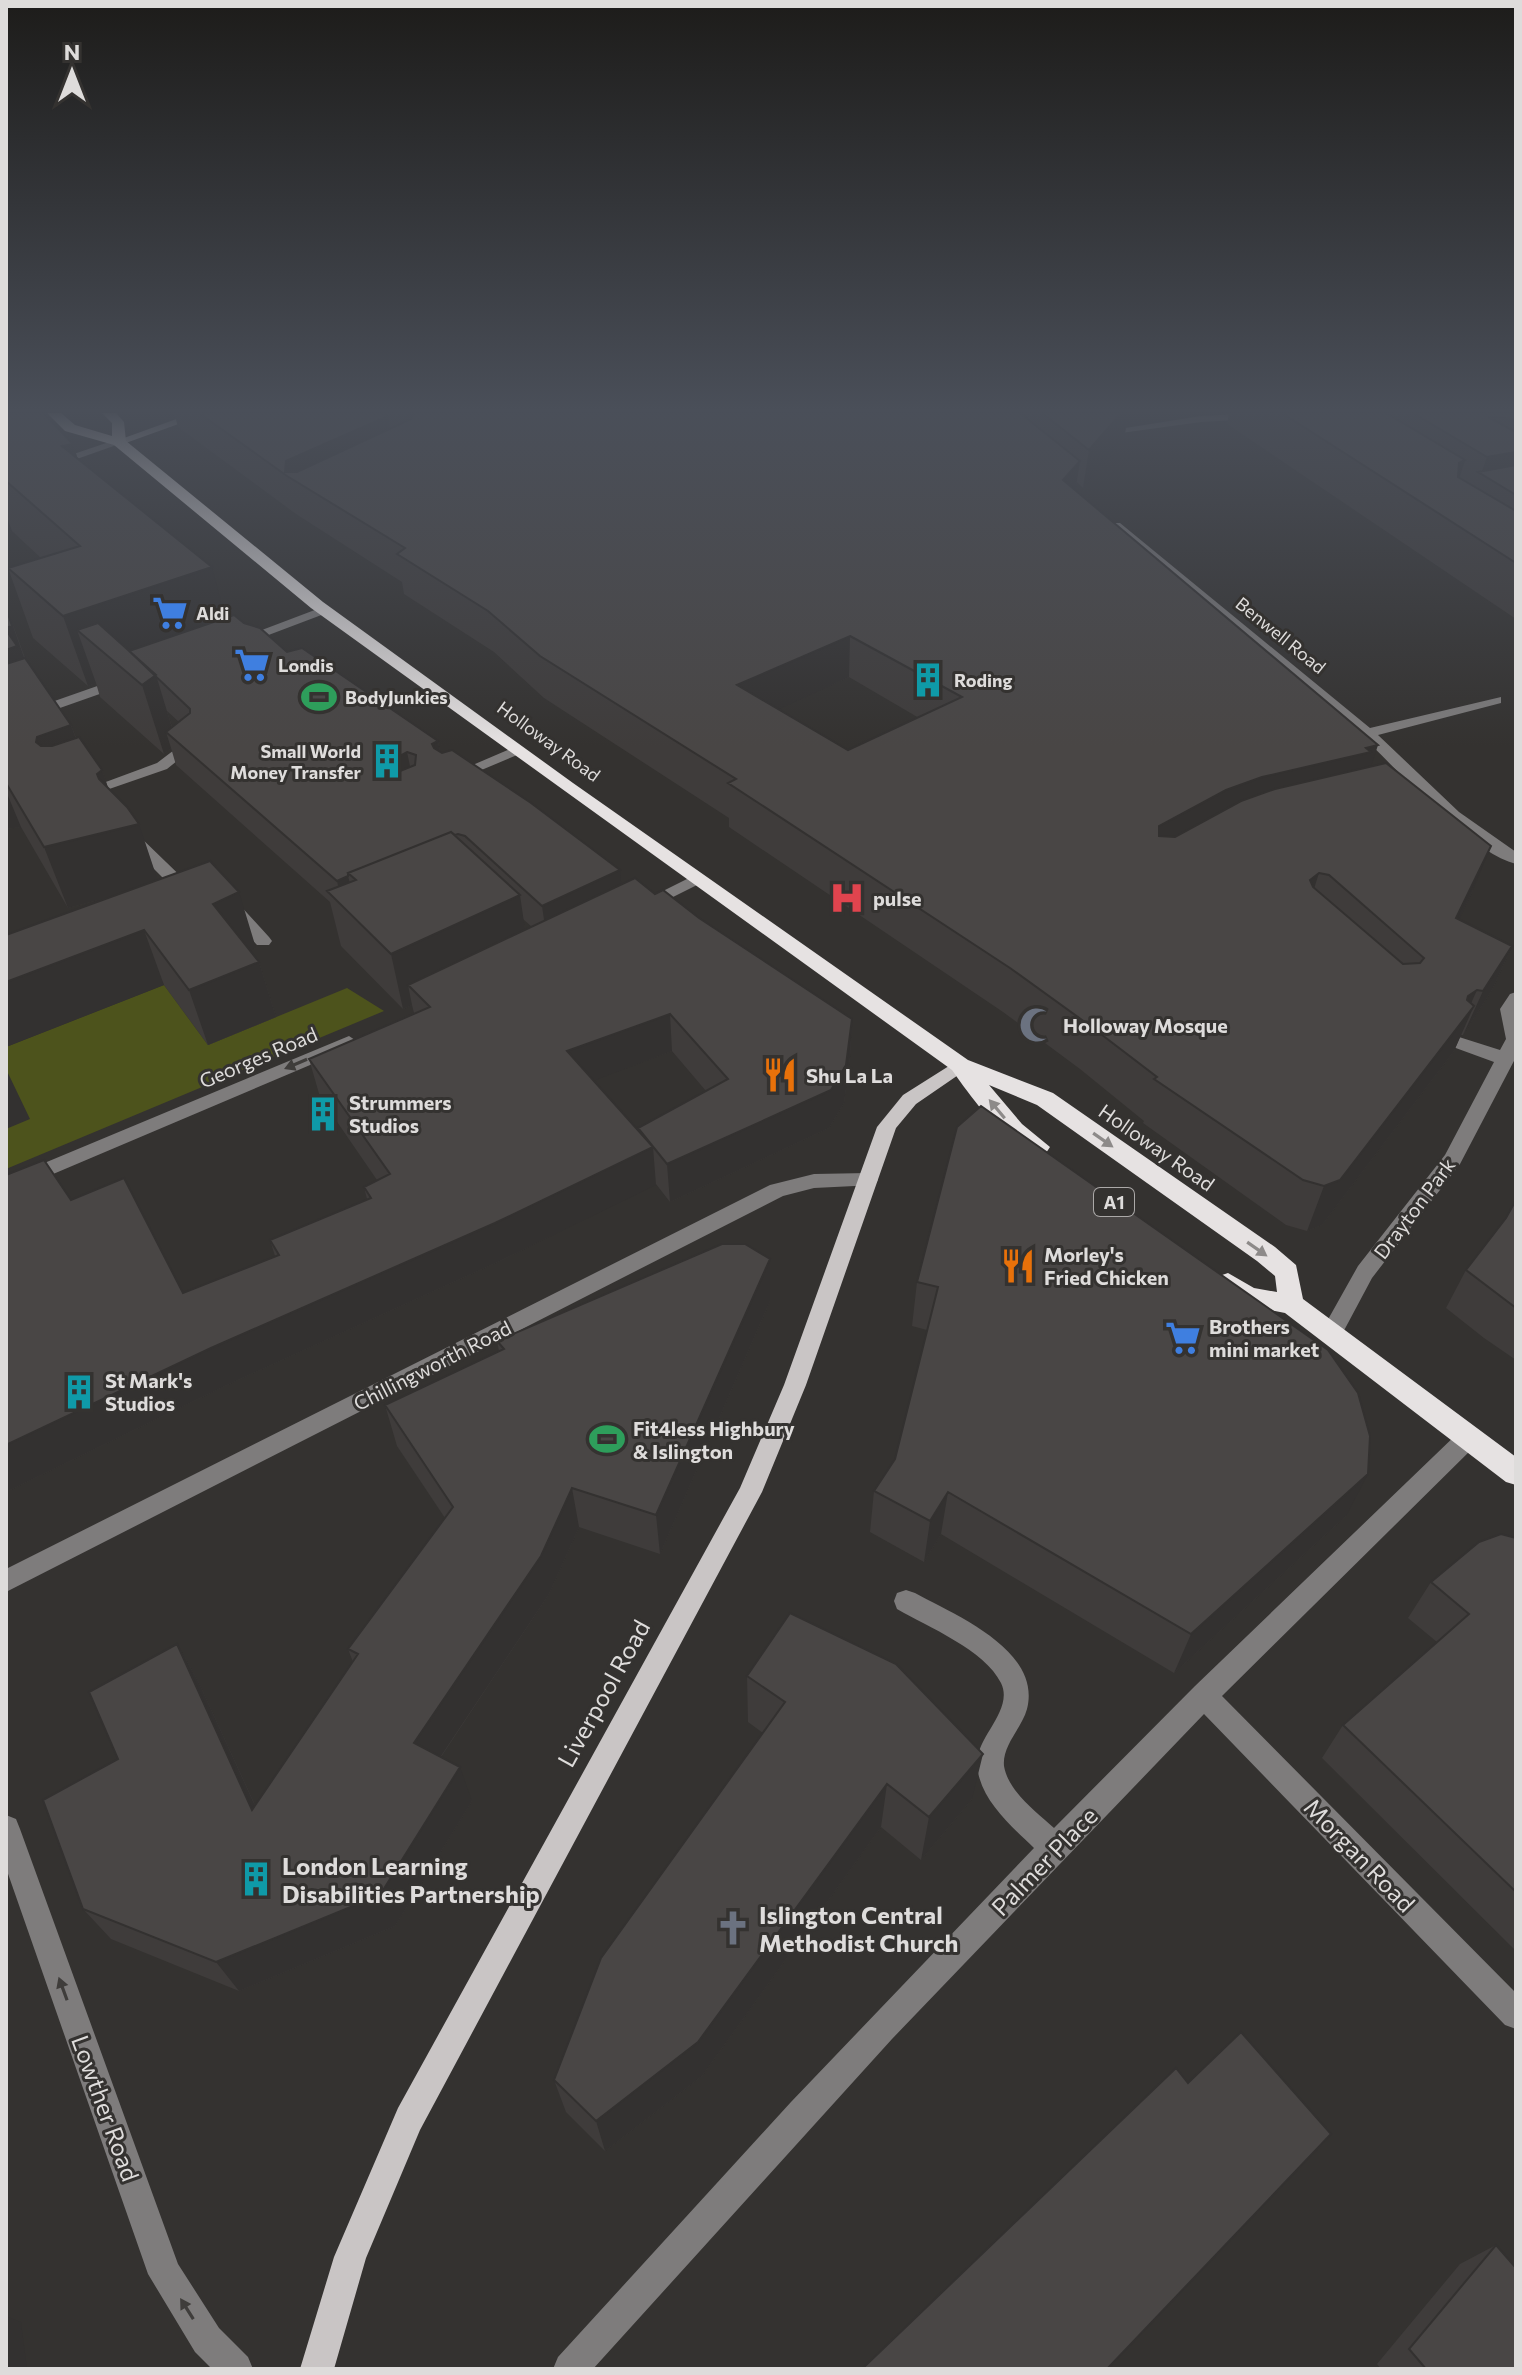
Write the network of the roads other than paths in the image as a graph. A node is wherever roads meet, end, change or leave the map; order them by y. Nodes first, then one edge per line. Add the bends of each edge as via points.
1 (219, 524) edge
2 (1114, 524) edge
3 (325, 611) junction
4 (226, 645) edge
5 (131, 683) edge
6 (1496, 700) dead end
7 (6, 723) edge
8 (179, 733) edge
9 (1367, 733) junction
10 (517, 750) junction
11 (449, 779) edge
12 (69, 799) edge
13 (129, 834) edge
14 (1516, 859) edge
15 (697, 879) junction
16 (626, 913) edge
17 (263, 941) dead end
18 (1516, 998) edge
19 (366, 1035) edge
20 (1516, 1038) edge
21 (1459, 1043) edge
22 (1506, 1059) junction
23 (960, 1065) junction
24 (1057, 1160) edge
25 (868, 1180) junction
26 (6, 1187) edge
27 (1215, 1274) edge
28 (1291, 1304) junction
29 (1332, 1332) junction
30 (1468, 1438) junction
31 (1516, 1473) edge
32 (6, 1581) edge
33 (906, 1601) dead end
34 (1204, 1695) junction
35 (6, 1829) edge
36 (1055, 1849) junction
37 (1516, 2014) edge
38 (236, 2369) edge
39 (317, 2369) edge
40 (570, 2369) edge

1 - 3 highway, Holloway Road / A1
2 - 9 street, Benwell Road
3 - 4 street
3 - 10 highway, Holloway Road / A1
5 - 7 street
6 - 9 street
8 - 12 street via 191,744 162,766
9 - 14 street, Benwell Road via 1414,789
10 - 11 street
10 - 15 highway, Holloway Road / A1
13 - 17 street via 201,899
15 - 16 street
15 - 23 highway, Holloway Road / A1
18 - 20 street, Drayton Park via 1509,1009
19 -> 26 street, Georges Road
20 - 22 street, Drayton Park
21 - 22 street
22 - 29 street, Drayton Park via 1453,1159 1365,1272
24 -> 23 highway, Holloway Road / A1 via 1014,1130
23 - 25 main road, Liverpool Road via 897,1109
23 -> 28 highway, Holloway Road / A1 via 1045,1099 1266,1254 1287,1272
25 - 32 street, Chillingworth Road via 814,1181 777,1190
25 - 39 main road, Liverpool Road via 780,1424 750,1492 409,2119 350,2257
27 - 28 highway via 1248,1297
28 - 29 highway
29 - 30 highway
30 - 31 highway
30 - 34 street, Palmer Place via 1404,1507
33 - 36 street via 997,1654 1012,1673 1017,1703 991,1753 993,1776 1008,1800
34 - 36 street, Palmer Place
34 - 37 street, Morgan Road
38 -> 35 street, Lowther Road via 207,2340 165,2274
36 - 40 street, Palmer Place

